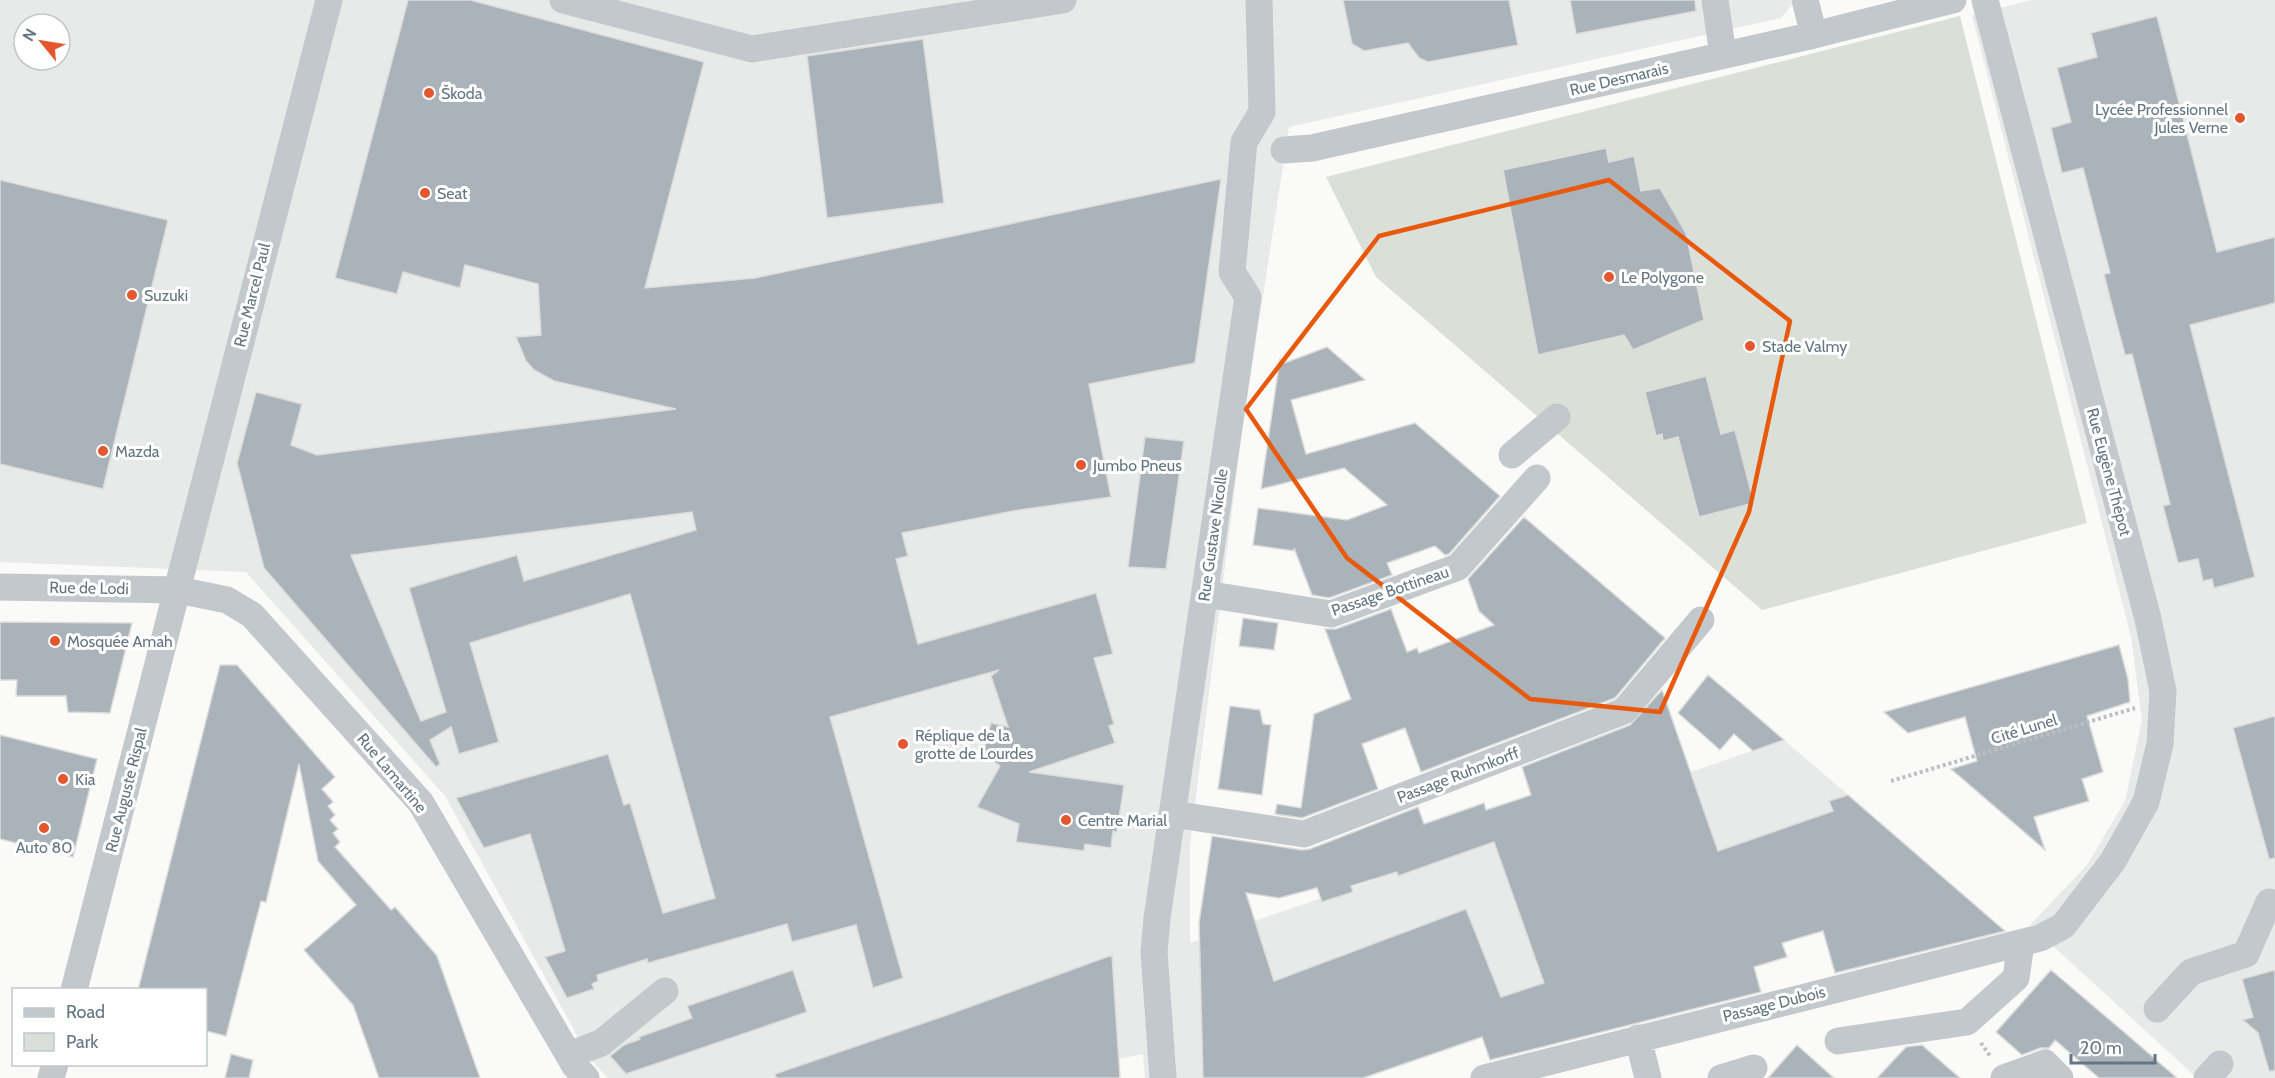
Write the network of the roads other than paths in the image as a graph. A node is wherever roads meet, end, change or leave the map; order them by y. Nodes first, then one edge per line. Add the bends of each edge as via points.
1 (328, 0) edge
2 (563, 0) edge
3 (1063, 0) edge
4 (1259, 0) edge
5 (1715, 0) edge
6 (1805, 0) edge
7 (1953, 0) edge
8 (1985, 0) edge
9 (1814, 35) junction
10 (1723, 55) junction
11 (1284, 150) dead end
12 (1557, 417) dead end
13 (1512, 455) dead end
14 (1537, 478) dead end
15 (0, 587) edge
16 (178, 590) junction
17 (1205, 594) junction
18 (1701, 620) dead end
19 (1172, 814) junction
20 (2269, 902) dead end
21 (2063, 926) joint
22 (2021, 943) junction
23 (75, 988) edge
24 (665, 991) dead end
25 (2157, 1010) dead end
26 (1638, 1038) junction
27 (1838, 1041) dead end
28 (569, 1055) junction
29 (1754, 1068) dead end
30 (586, 1078) edge
31 (1163, 1078) edge
32 (1484, 1078) edge
33 (1648, 1078) edge
34 (1721, 1078) edge
35 (2005, 1078) edge
36 (2060, 1078) edge

1 - 16 street, Rue Marcel Paul
2 - 3 street via 752,49
4 - 17 street, Rue Gustave Nicolle via 1261,101 1244,142 1232,272 1248,297
5 - 10 street
6 - 9 street
7 - 9 street, Rue Desmarais
8 - 21 street, Rue Eugène Thépot via 2148,620 2163,691 2160,744 2146,802 2113,861
9 - 10 street, Rue Desmarais
10 - 11 street, Rue Desmarais via 1311,148
12 - 13 street
14 - 17 street, Passage Bottineau via 1458,567 1331,614
15 - 16 street, Rue de Lodi
16 - 23 street, Rue Auguste Rispal
16 - 28 street, Rue Lamartine via 226,600 252,615 421,803
17 - 19 street, Rue Gustave Nicolle
18 - 19 street, Passage Ruhmkorff via 1623,711 1304,834
19 - 31 street, Rue Gustave Nicolle via 1154,952
20 - 25 street via 2246,954 2191,972
21 - 22 street, Passage Dubois
22 - 26 street, Passage Dubois
22 - 27 street via 2016,978 1967,1022
24 - 28 street via 601,1043
26 - 32 street, Passage Dubois
26 - 33 street
28 - 30 street, Rue Lamartine
29 - 34 street
35 - 36 street via 2044,1063

